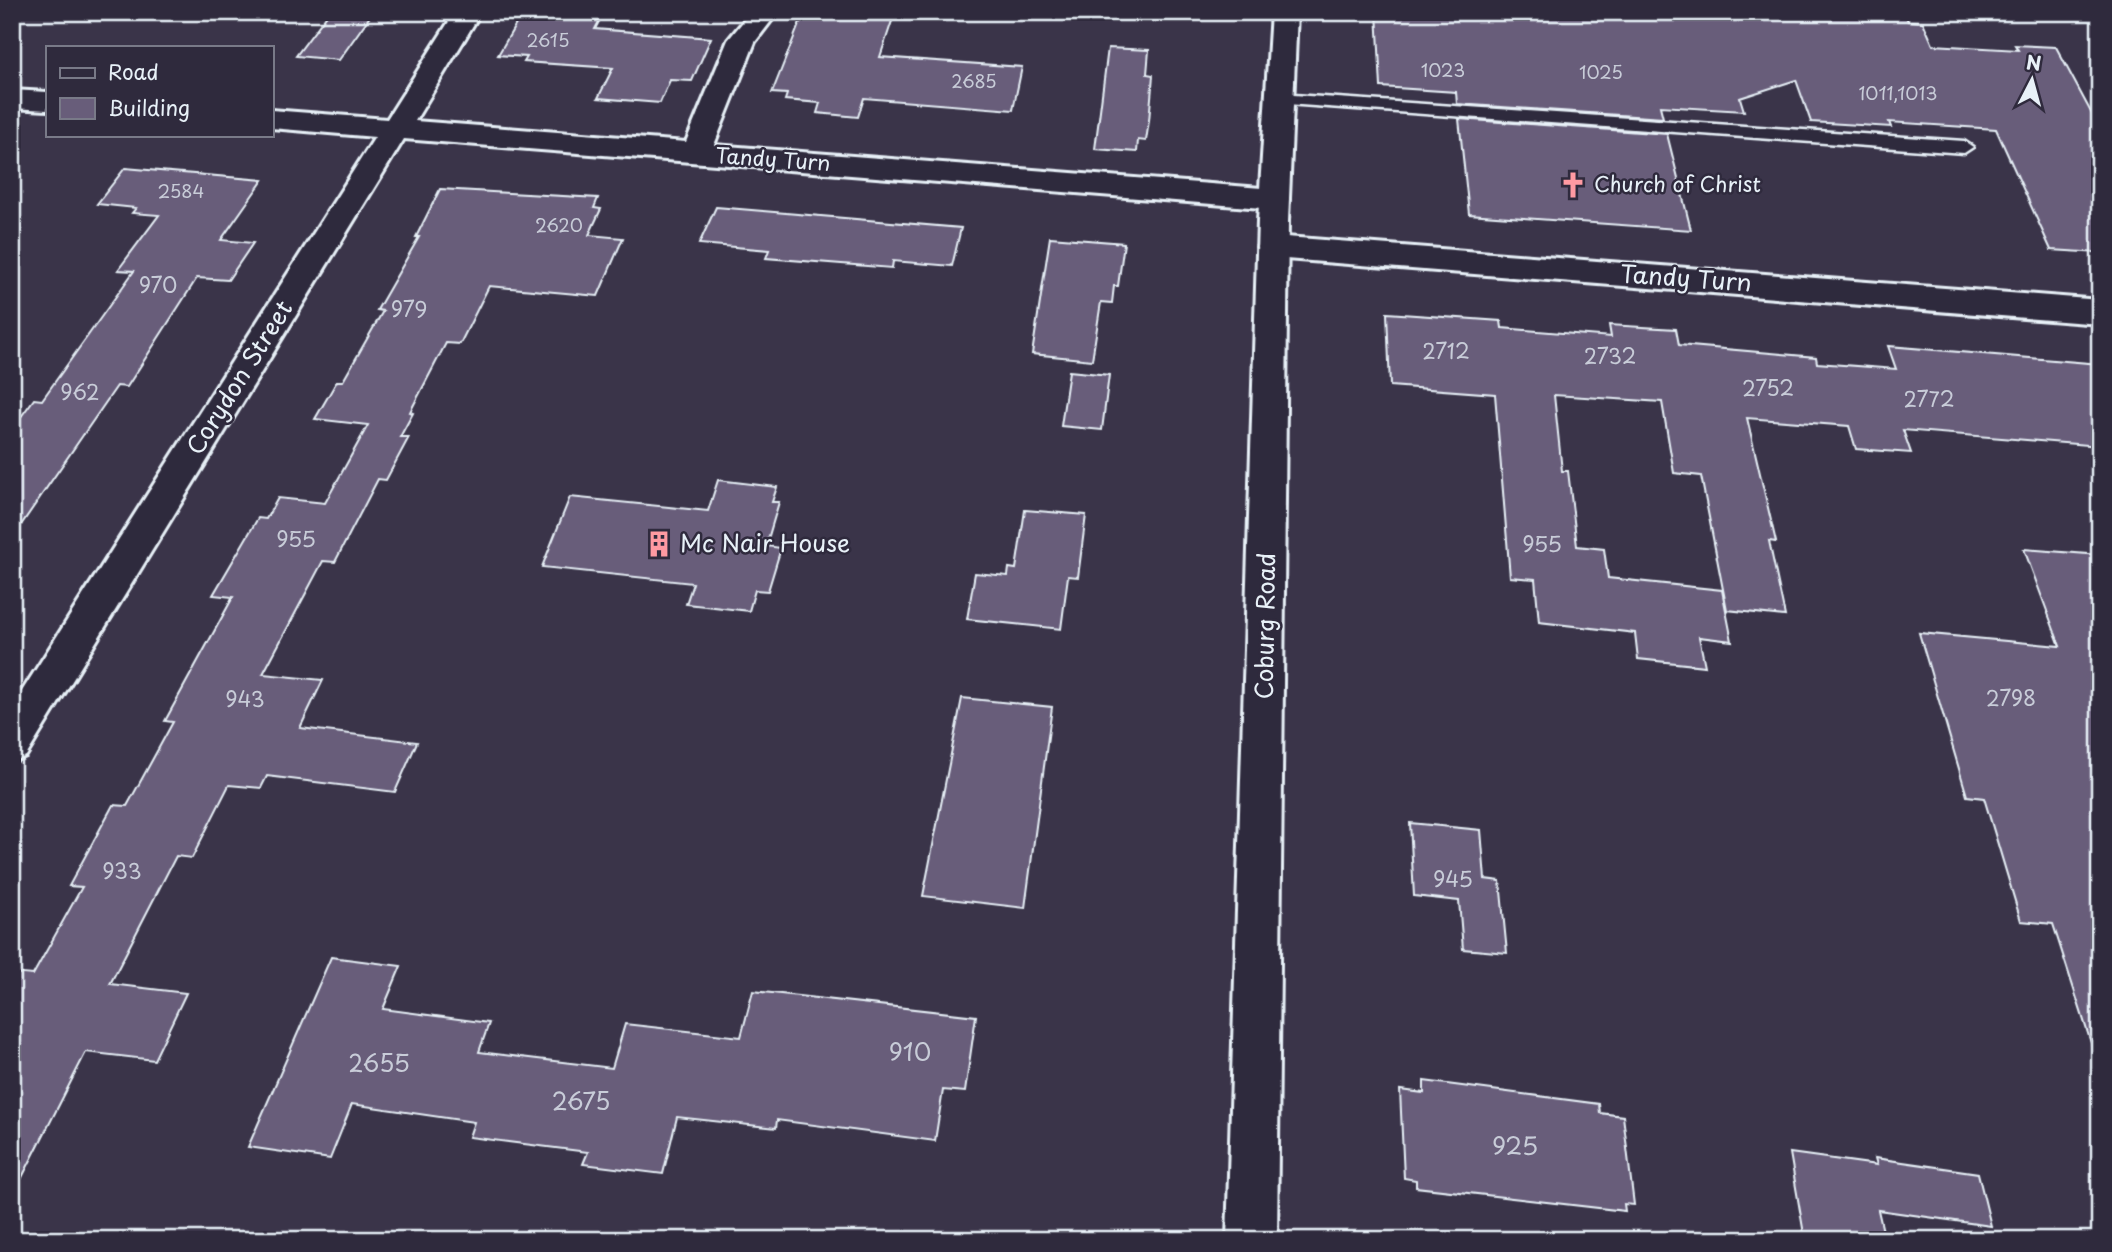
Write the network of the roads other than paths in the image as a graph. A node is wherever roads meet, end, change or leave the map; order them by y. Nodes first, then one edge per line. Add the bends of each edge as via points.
1 (468, 12) edge
2 (765, 12) edge
3 (1284, 12) edge
4 (12, 99) edge
5 (1279, 99) junction
6 (46, 101) edge
7 (273, 119) edge
8 (395, 129) junction
9 (1964, 147) dead end
10 (695, 154) junction
11 (1274, 199) junction
12 (1273, 247) junction
13 (2100, 312) edge
14 (12, 743) edge
15 (1252, 1240) edge

1 - 8 street, Corydon Street
2 - 10 street via 742,40
3 - 5 street, Coburg Road
4 - 6 street
5 - 9 lane
5 - 11 street, Coburg Road
7 - 8 street, Tandy Turn
8 - 10 street, Tandy Turn
8 - 14 street, Corydon Street
10 - 11 street, Tandy Turn
11 - 12 street, Coburg Road
12 - 13 street, Tandy Turn
12 - 15 street, Coburg Road

